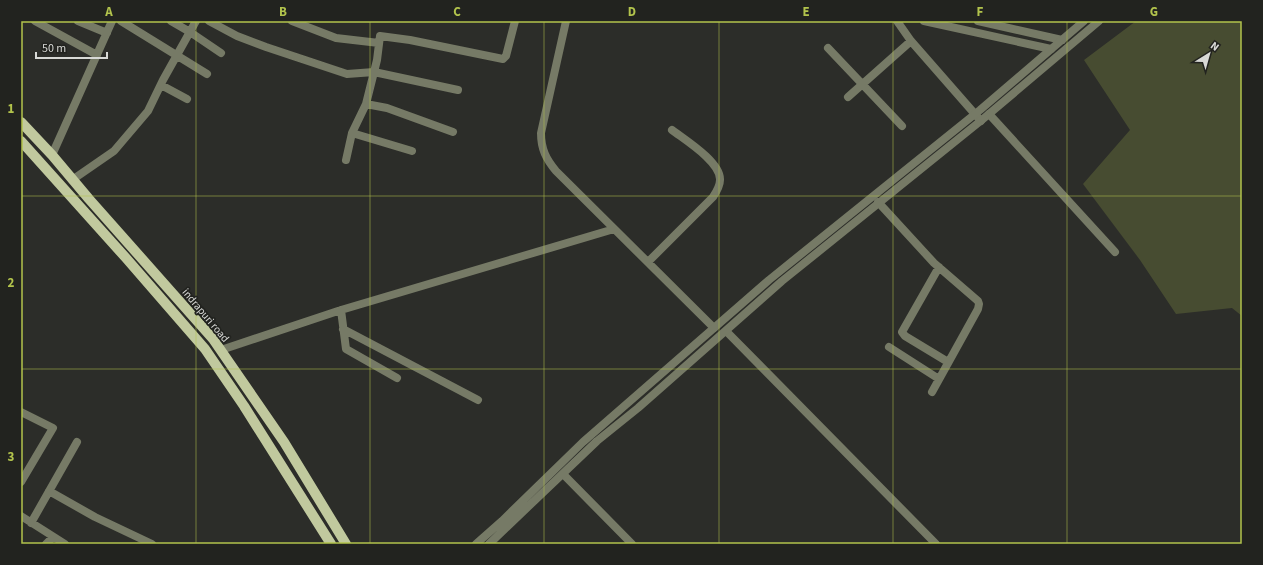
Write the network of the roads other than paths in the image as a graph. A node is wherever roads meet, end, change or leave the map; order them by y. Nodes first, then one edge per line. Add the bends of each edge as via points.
1 (35, 21) edge
2 (78, 21) edge
3 (112, 21) edge
4 (122, 21) edge
5 (171, 21) edge
6 (196, 21) edge
7 (209, 21) edge
8 (292, 21) edge
9 (515, 21) edge
10 (566, 21) edge
11 (897, 21) edge
12 (924, 21) edge
13 (978, 21) edge
14 (1084, 21) edge
15 (1099, 21) edge
16 (190, 32) junction
17 (107, 33) junction
18 (1062, 40) junction
19 (911, 41) junction
20 (380, 43) junction
21 (828, 48) dead end
22 (1051, 49) junction
23 (221, 53) dead end
24 (98, 55) junction
25 (177, 55) junction
26 (374, 72) junction
27 (207, 74) dead end
28 (862, 84) junction
29 (161, 85) junction
30 (458, 90) dead end
31 (848, 97) dead end
32 (187, 99) dead end
33 (366, 104) junction
34 (975, 114) junction
35 (989, 114) junction
36 (981, 121) junction
37 (21, 122) edge
38 (902, 126) dead end
39 (672, 130) dead end
40 (453, 132) dead end
41 (352, 133) junction
42 (21, 140) edge
43 (412, 151) dead end
44 (52, 155) junction
45 (346, 160) dead end
46 (72, 180) junction
47 (878, 202) junction
48 (614, 229) junction
49 (818, 245) junction
50 (1115, 252) dead end
51 (648, 262) junction
52 (939, 267) junction
53 (341, 310) junction
54 (714, 328) junction
55 (343, 329) junction
56 (726, 331) junction
57 (889, 347) dead end
58 (221, 350) junction
59 (948, 362) junction
60 (397, 378) dead end
61 (939, 379) junction
62 (932, 392) dead end
63 (478, 400) dead end
64 (21, 412) edge
65 (77, 442) dead end
66 (563, 474) junction
67 (21, 482) edge
68 (49, 491) junction
69 (21, 516) edge
70 (31, 522) junction
71 (53, 537) junction
72 (46, 544) edge
73 (65, 544) edge
74 (152, 544) edge
75 (331, 544) edge
76 (346, 544) edge
77 (476, 544) edge
78 (489, 544) edge
79 (632, 544) edge
80 (936, 544) edge

1 - 24 street
2 - 17 street
3 - 17 street
4 - 25 street
5 - 16 street
6 - 16 street
7 - 26 street via 244,38 313,64 347,74
8 - 20 street via 336,38
9 - 20 street via 503,59 380,36
10 - 48 street via 541,133 541,144 544,154 556,171
11 - 19 street
12 - 22 street
13 - 18 street
14 - 18 street
15 - 35 street
16 - 23 street
16 - 25 street
17 - 24 street
18 - 22 street
19 - 28 street
19 - 34 street
20 - 26 street
21 - 28 street
22 - 34 street
24 - 44 street
25 - 27 street
25 - 29 street
26 - 30 street
26 - 33 street
28 - 31 street
28 - 38 street
29 - 32 street
29 - 46 street via 148,111 114,151
33 - 40 street via 387,108
33 - 41 street
34 - 36 street
34 - 49 street
35 - 36 street
35 - 50 street
36 - 47 street
37 - 44 main road, indrapuri road
39 - 51 street via 718,169 720,179 713,197
41 - 43 street
41 - 45 street
42 - 75 main road, indrapuri road via 205,349
44 - 46 main road, indrapuri road
46 - 58 main road, indrapuri road
47 - 49 street
47 - 52 street
48 - 51 street
48 - 53 street
49 - 54 street via 769,280
49 - 56 street
51 - 54 street
52 - 59 street via 979,304
52 - 59 street via 902,332
53 - 55 street
53 - 58 street
54 - 77 street via 583,442
55 - 60 street via 346,349
55 - 63 street
56 - 66 street via 597,441
56 - 80 street
57 - 61 street
58 - 76 main road, indrapuri road via 284,442
59 - 61 street
61 - 62 street
64 - 67 street via 53,428
65 - 68 street
66 - 78 street
66 - 79 street
68 - 70 street
68 - 74 street via 95,517
69 - 70 street
70 - 71 street
71 - 72 street
71 - 73 street

